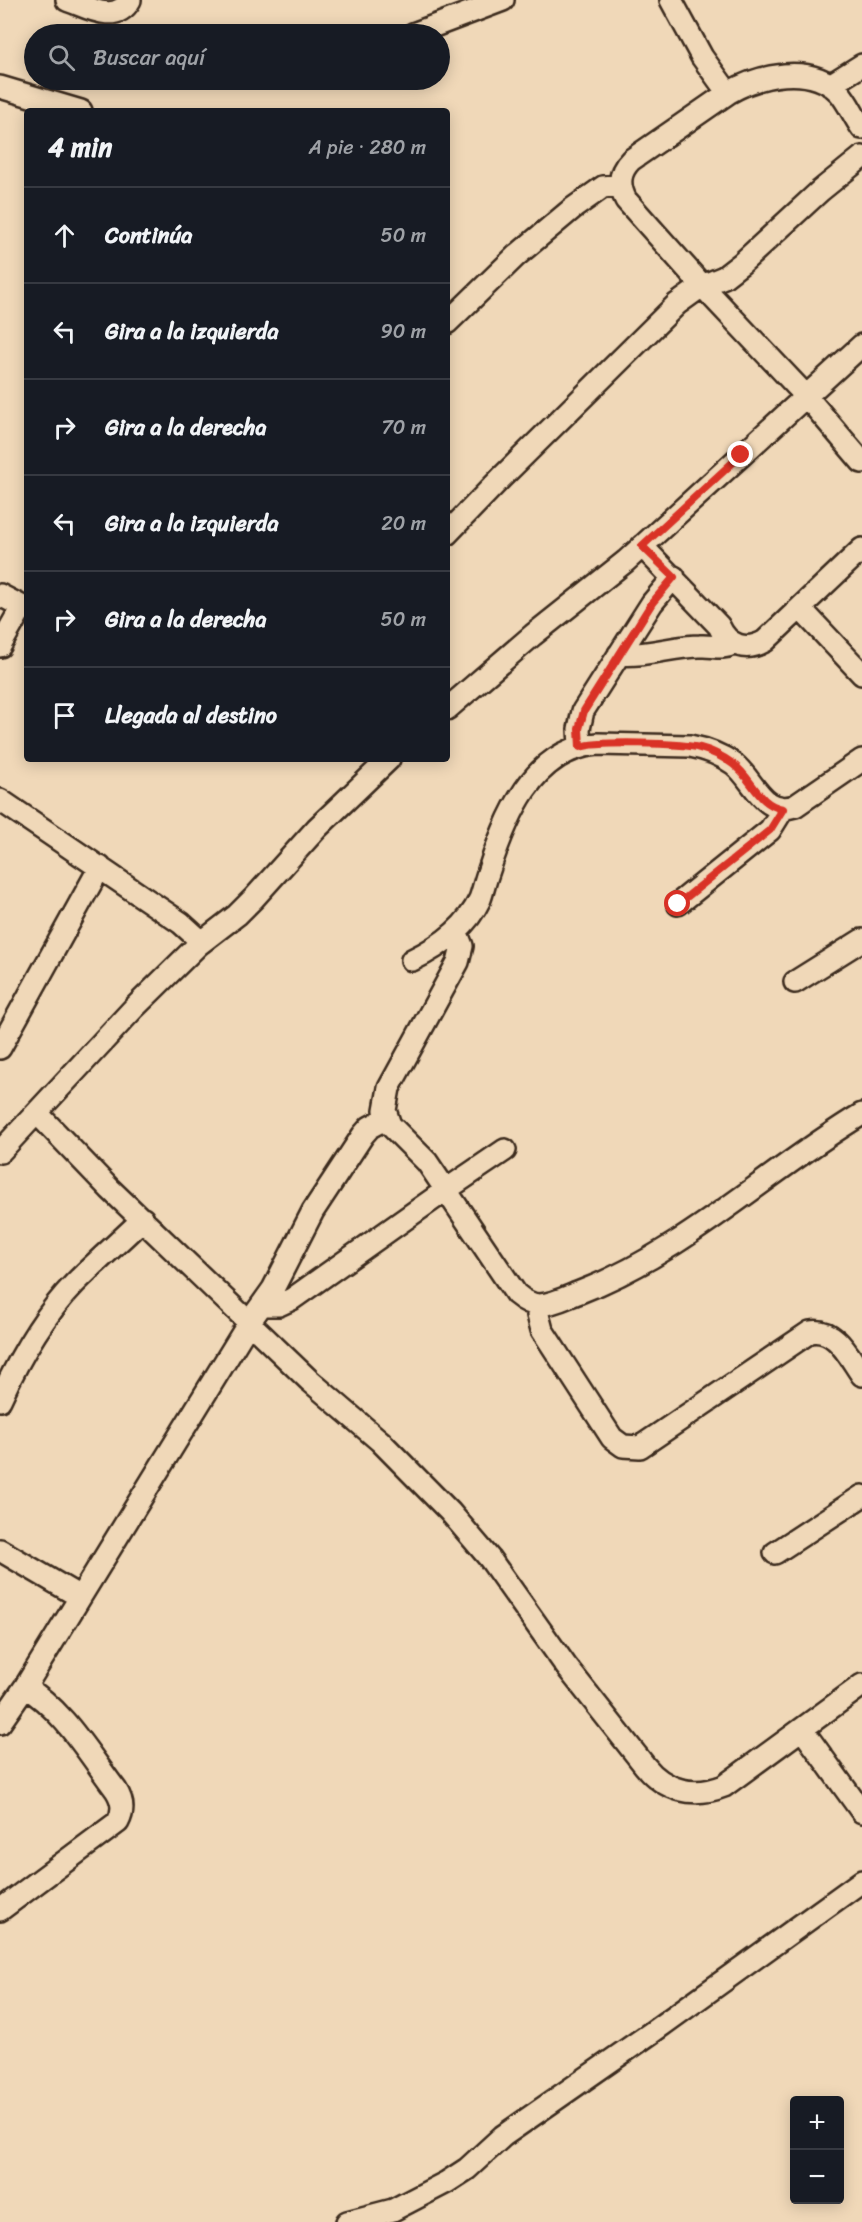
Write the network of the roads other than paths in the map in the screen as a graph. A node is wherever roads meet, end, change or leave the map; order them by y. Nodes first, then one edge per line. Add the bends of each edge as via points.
1 (67, 0) edge
2 (130, 0) edge
3 (503, 0) edge
4 (671, 0) edge
5 (439, 24) edge
6 (862, 65) edge
7 (830, 85) junction
8 (0, 87) edge
9 (728, 93) junction
10 (71, 108) edge
11 (862, 128) edge
12 (862, 157) edge
13 (620, 185) junction
14 (702, 286) junction
15 (450, 319) edge
16 (862, 345) edge
17 (806, 396) junction
18 (862, 462) edge
19 (450, 531) edge
20 (642, 546) junction
21 (862, 549) edge
22 (674, 577) junction
23 (17, 604) edge
24 (800, 608) junction
25 (733, 644) junction
26 (0, 646) edge
27 (619, 654) junction
28 (862, 674) edge
29 (450, 706) edge
30 (580, 747) junction
31 (862, 760) edge
32 (386, 762) edge
33 (0, 800) edge
34 (783, 809) junction
35 (100, 867) junction
36 (678, 904) dead end
37 (456, 931) junction
38 (862, 940) edge
39 (202, 942) junction
40 (412, 960) dead end
41 (795, 982) dead end
42 (0, 1048) edge
43 (37, 1113) junction
44 (862, 1114) edge
45 (387, 1118) junction
46 (505, 1150) dead end
47 (0, 1152) edge
48 (446, 1190) junction
49 (143, 1219) junction
50 (541, 1305) junction
51 (256, 1313) junction
52 (862, 1375) edge
53 (0, 1400) edge
54 (862, 1496) edge
55 (0, 1550) edge
56 (775, 1553) dead end
57 (80, 1597) junction
58 (862, 1685) edge
59 (25, 1687) junction
60 (0, 1723) edge
61 (802, 1729) junction
62 (862, 1812) edge
63 (862, 1881) edge
64 (0, 1910) edge
65 (347, 2222) edge

1 - 2 street via 108,14 119,12
3 - 5 street
4 - 9 street via 702,57
6 - 7 street
7 - 9 street via 812,77 786,75 754,80
7 - 11 street
8 - 10 street
9 - 13 street via 631,160 622,171
12 - 14 street via 742,263 724,277
13 - 14 street via 626,200
13 - 15 street via 603,187 572,209
14 - 17 street
14 - 19 street via 668,312
16 - 17 street
17 - 18 street
17 - 20 street
20 - 22 street
20 - 29 street
21 - 24 street
22 - 25 street
22 - 27 street
23 - 26 street
24 - 25 street via 765,641 748,647
24 - 28 street
25 - 27 street via 717,648 685,646 631,656
27 - 30 street via 584,711
30 - 34 street via 598,744 701,748 733,764 764,801
30 - 37 street via 562,753 534,778 506,826 480,900
31 - 34 street via 795,806
32 - 39 street via 317,828 237,915
33 - 35 street
34 - 36 street via 770,830
35 - 39 street via 181,922
35 - 42 street
37 - 40 street
37 - 45 street via 462,946 458,962 389,1088
38 - 41 street
39 - 43 street via 118,1024
43 - 47 street
43 - 49 street
44 - 50 street via 663,1251 589,1288
45 - 48 street via 394,1131 427,1162
45 - 51 street via 363,1135 313,1211
46 - 48 street
48 - 50 street via 516,1294
48 - 51 street via 292,1299
49 - 51 street
49 - 53 street via 59,1303 27,1348
50 - 52 street via 538,1315 542,1330 612,1438 623,1446 640,1447 810,1332 831,1335
51 - 57 street
51 - 61 street via 309,1380 380,1441 450,1512 658,1780 684,1792 714,1790 733,1781
54 - 56 street
55 - 57 street
57 - 59 street
58 - 61 street
59 - 60 street
59 - 64 street via 61,1718 116,1790 122,1809 118,1822
61 - 62 street
63 - 65 street via 503,2136 447,2182 393,2210

